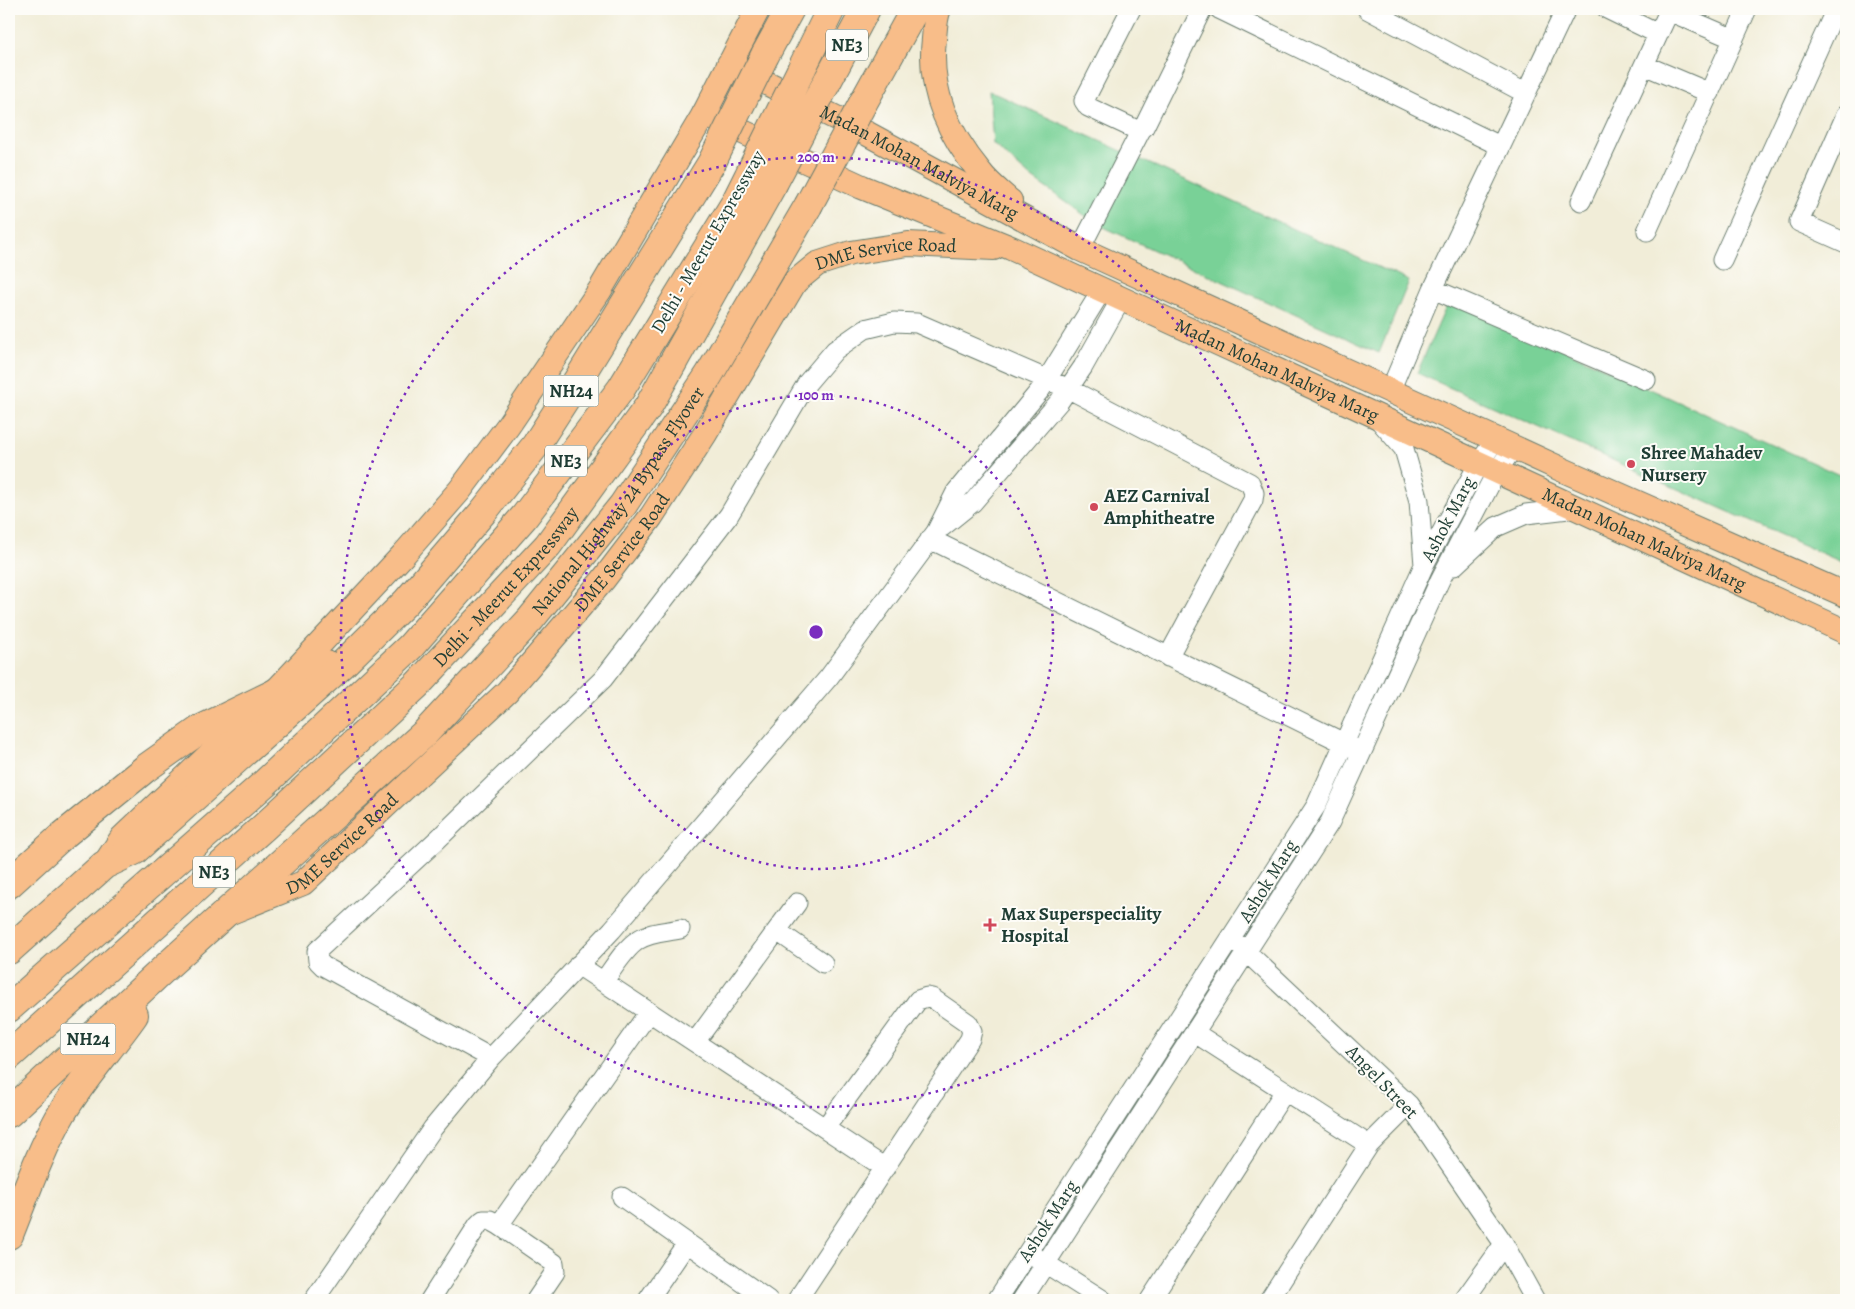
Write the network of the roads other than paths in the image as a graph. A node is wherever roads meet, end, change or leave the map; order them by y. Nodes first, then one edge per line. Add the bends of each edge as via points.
1 (758, 9) edge
2 (790, 9) edge
3 (831, 9) edge
4 (866, 9) edge
5 (915, 9) edge
6 (939, 9) edge
7 (1131, 9) edge
8 (1202, 9) edge
9 (1219, 9) edge
10 (1367, 9) edge
11 (1566, 9) edge
12 (1607, 9) edge
13 (1748, 9) edge
14 (1836, 9) edge
15 (1669, 10) edge
16 (1658, 34) junction
17 (1734, 40) junction
18 (729, 64) junction
19 (1644, 64) junction
20 (1525, 93) junction
21 (1710, 93) junction
22 (704, 114) junction
23 (1846, 115) edge
24 (1140, 130) junction
25 (1500, 146) junction
26 (761, 179) junction
27 (1581, 201) dead end
28 (1034, 224) junction
29 (1647, 231) dead end
30 (1846, 243) edge
31 (1011, 248) junction
32 (1080, 249) junction
33 (1722, 260) dead end
34 (1433, 289) junction
35 (1111, 295) junction
36 (1046, 379) junction
37 (1646, 380) dead end
38 (1069, 389) junction
39 (1390, 391) junction
40 (1374, 415) junction
41 (1505, 443) junction
42 (1488, 467) junction
43 (1577, 508) junction
44 (933, 536) junction
45 (1424, 565) junction
46 (1440, 580) junction
47 (1846, 595) edge
48 (379, 629) junction
49 (1846, 632) edge
50 (1168, 657) junction
51 (273, 694) junction
52 (1344, 743) junction
53 (1362, 752) junction
54 (104, 865) junction
55 (9, 884) edge
56 (797, 903) dead end
57 (222, 916) junction
58 (680, 929) dead end
59 (777, 930) junction
60 (1232, 938) junction
61 (9, 950) edge
62 (1247, 953) junction
63 (823, 963) dead end
64 (167, 966) junction
65 (578, 966) junction
66 (603, 982) junction
67 (9, 1008) edge
68 (649, 1012) junction
69 (1195, 1033) junction
70 (695, 1042) junction
71 (9, 1056) edge
72 (491, 1058) junction
73 (1285, 1091) junction
74 (1409, 1105) junction
75 (9, 1113) edge
76 (825, 1128) junction
77 (1369, 1145) junction
78 (885, 1168) junction
79 (622, 1197) dead end
80 (499, 1225) junction
81 (9, 1235) edge
82 (687, 1243) junction
83 (1504, 1244) junction
84 (1028, 1252) junction
85 (1045, 1265) junction
86 (314, 1300) edge
87 (430, 1300) edge
88 (536, 1300) edge
89 (648, 1300) edge
90 (768, 1300) edge
91 (798, 1300) edge
92 (997, 1300) edge
93 (1022, 1300) edge
94 (1103, 1300) edge
95 (1150, 1300) edge
96 (1269, 1300) edge
97 (1464, 1300) edge
98 (1535, 1300) edge

1 - 18 main road
2 - 48 highway, NH24, bridge via 712,162 535,446 483,512
3 - 26 highway, Delhi - Meerut Expressway / NE3, bridge via 801,70
4 - 26 highway, Delhi - Meerut Expressway / NE3, bridge via 827,82
5 - 57 highway, National Highway 24 Bypass Flyover, bridge via 808,206 714,367 628,497 530,620 425,733
6 - 28 main road via 933,72 944,116 980,173
7 - 24 street via 1084,101 1088,107
8 - 24 street
9 - 25 street
10 - 20 street
11 - 20 street
12 - 16 street
13 - 17 street
14 - 33 street
15 - 16 street
15 - 17 street
16 - 19 street
17 - 21 street
18 - 22 main road
18 - 28 main road, Madan Mohan Malviya Marg via 868,134
19 - 21 street
19 - 27 street
20 - 25 street
21 - 29 street
22 - 31 main road, Madan Mohan Malviya Marg via 862,188
22 - 51 main road via 600,290 508,426 460,490 404,554
23 - 30 street via 1799,222
24 - 32 street
25 - 34 street
26 - 67 highway, Delhi - Meerut Expressway / NE3 via 735,203 621,389 524,518 410,647 266,782
26 - 71 highway, Delhi - Meerut Expressway / NE3 via 648,407 548,545 417,685
28 - 32 main road, Madan Mohan Malviya Marg
31 - 35 main road, Madan Mohan Malviya Marg
31 - 57 main road, DME Service Road via 908,244 852,253 817,264 796,282 651,517 603,580 507,692 303,882
32 - 39 main road, Madan Mohan Malviya Marg
34 - 37 street
34 - 39 street
35 - 36 street
35 - 38 street
35 - 40 main road, Madan Mohan Malviya Marg
36 - 38 street
36 - 44 street via 956,492
36 - 72 street via 917,323 894,322 866,329 835,350 807,383 729,515 603,679 317,951 323,966
38 - 44 street via 973,502
38 - 50 street via 1250,482 1253,488 1253,500
39 - 41 main road, Madan Mohan Malviya Marg
40 - 42 main road, Madan Mohan Malviya Marg
40 - 45 street via 1404,449 1419,502
41 - 42 street, Ashok Marg
41 - 47 main road, Madan Mohan Malviya Marg
42 - 43 main road, Madan Mohan Malviya Marg
42 - 45 street, Ashok Marg
42 - 46 street, Ashok Marg
43 - 46 street via 1526,514 1496,526
43 - 49 main road, Madan Mohan Malviya Marg
44 - 50 street
44 - 65 street via 829,677
45 - 52 street, Ashok Marg
46 - 53 street, Ashok Marg
48 - 51 highway via 322,668
48 - 54 highway via 134,852
50 - 52 street
51 - 54 main road via 122,838
51 - 55 highway via 201,729 146,768
52 - 53 street
52 - 60 street, Ashok Marg via 1316,806
53 - 62 street, Ashok Marg via 1330,822
54 - 61 highway
56 - 59 street
57 - 64 highway, National Highway 24 Bypass Flyover
58 - 66 street via 637,940
59 - 63 street
59 - 70 street
60 - 62 street, Angel Street
60 - 84 street, Ashok Marg
62 - 69 street, Ashok Marg
62 - 74 street, Angel Street
64 - 75 highway, NH24
64 - 81 highway via 62,1114
65 - 66 street
65 - 72 street
66 - 68 street
68 - 70 street
68 - 80 street
69 - 73 street
69 - 85 street, Ashok Marg
70 - 76 street
72 - 86 street via 433,1128
73 - 77 street
73 - 95 street
74 - 77 street
74 - 83 street, Angel Street
76 - 78 street
76 - 78 street via 915,1003 921,998 932,998 968,1022 972,1036
77 - 96 street
78 - 91 street
79 - 82 street
80 - 87 street via 490,1220 483,1220 478,1225
80 - 88 street via 554,1263 555,1272
82 - 89 street
82 - 90 street
83 - 97 street
83 - 98 street, Angel Street
84 - 85 street
84 - 92 street, Ashok Marg
85 - 93 street, Ashok Marg
85 - 94 street

